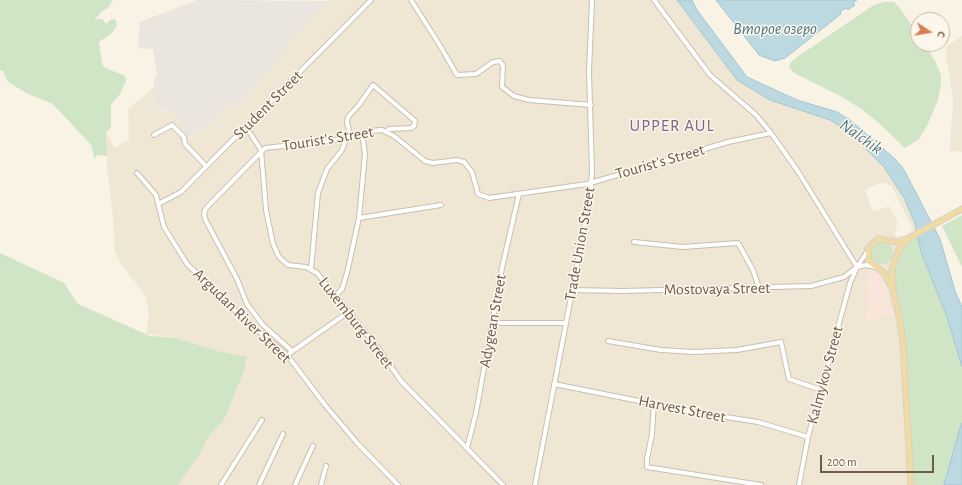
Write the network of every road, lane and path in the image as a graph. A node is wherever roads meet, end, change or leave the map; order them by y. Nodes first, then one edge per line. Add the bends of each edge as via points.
1 (371, 0) edge
2 (411, 0) edge
3 (592, 0) edge
4 (654, 0) edge
5 (591, 105) junction
6 (246, 127) junction
7 (386, 132) junction
8 (772, 133) junction
9 (154, 134) dead end
10 (362, 134) junction
11 (351, 137) junction
12 (346, 139) junction
13 (261, 150) junction
14 (206, 166) junction
15 (137, 174) dead end
16 (591, 182) junction
17 (519, 194) junction
18 (160, 203) junction
19 (441, 206) dead end
20 (962, 209) edge
21 (359, 218) junction
22 (910, 237) junction
23 (890, 241) junction
24 (634, 242) dead end
25 (867, 252) junction
26 (896, 254) junction
27 (894, 262) junction
28 (857, 267) junction
29 (876, 267) junction
30 (311, 269) junction
31 (759, 288) junction
32 (573, 290) junction
33 (893, 291) junction
34 (335, 296) junction
35 (347, 313) junction
36 (492, 323) junction
37 (566, 323) junction
38 (608, 341) dead end
39 (292, 351) junction
40 (288, 356) junction
41 (554, 384) junction
42 (821, 390) junction
43 (654, 403) junction
44 (262, 420) dead end
45 (283, 434) dead end
46 (808, 437) junction
47 (313, 446) dead end
48 (467, 448) junction
49 (326, 466) dead end
50 (221, 485) edge
51 (260, 485) edge
52 (295, 485) edge
53 (321, 485) edge
54 (398, 485) edge
55 (503, 485) edge
56 (535, 485) edge
57 (761, 485) edge
58 (799, 485) edge
59 (911, 485) edge

1 - 6 street, Student Street
2 - 5 street via 457,75 476,74 493,62 500,61 503,66 502,87 514,96 529,100
3 - 5 street, Trade Union Street
4 - 8 street via 710,75 756,114
5 - 16 street, Trade Union Street
6 - 13 street, Luxemburg Street
6 - 14 street, Student Street
7 - 10 street, Tourist's Street via 376,130
7 - 11 street via 389,129 411,128 414,121 373,85 348,117
7 - 17 street, Tourist's Street via 425,161 436,163 457,160 467,164 472,172 476,192 480,196 489,198
8 - 16 street, Tourist's Street via 728,142
8 - 28 street
9 - 14 street via 172,124 184,137 185,144
10 - 11 street, Tourist's Street
10 - 21 street via 365,154
11 - 12 street, Tourist's Street
12 - 13 street, Tourist's Street
12 - 30 street via 342,150 327,169 318,194
13 - 30 street, Luxemburg Street via 266,210 276,252 288,264
13 - 39 street, Tourist's Street via 206,209 205,218 247,304 263,325
14 - 18 street, Student Street via 177,195
15 - 18 street, Argudan River Street via 152,189
16 - 17 street, Tourist's Street
16 - 32 street, Trade Union Street
17 - 36 street, Adygean Street
18 - 40 street, Argudan River Street via 164,227 188,264
19 - 21 street
20 - 22 main road
21 - 34 street via 348,273 342,288
22 - 23 main road via 897,242
22 - 26 main road
23 - 25 main road via 882,238 874,241
23 - 26 main road via 895,247
24 - 31 street via 683,247 738,243 753,270
25 - 28 street
25 - 29 main road via 869,261
26 - 27 main road
27 - 29 main road via 886,268
27 - 33 main road via 891,275
28 - 29 street
28 - 31 street, Mostovaya Street via 844,277 824,284
28 - 42 street, Kalmykov Street via 850,283
29 - 33 main road via 884,273
30 - 34 street, Luxemburg Street
31 - 32 street, Mostovaya Street
32 - 37 street, Trade Union Street
33 - 59 main road via 903,342
34 - 35 street, Luxemburg Street
35 - 39 street
35 - 48 street, Luxemburg Street via 378,348 404,384
36 - 37 street
36 - 48 street, Adygean Street
37 - 41 street, Trade Union Street
38 - 42 street via 661,350 694,352 737,350 782,342 789,379
39 - 40 street
40 - 54 street, Argudan River Street via 318,397 358,444
41 - 43 street, Harvest Street
41 - 56 street, Trade Union Street
42 - 46 street, Kalmykov Street
43 - 46 street, Harvest Street via 758,422
43 - 57 street via 647,468
44 - 50 street
45 - 51 street
46 - 58 street, Kalmykov Street
47 - 52 street
48 - 55 street, Luxemburg Street
49 - 53 street

